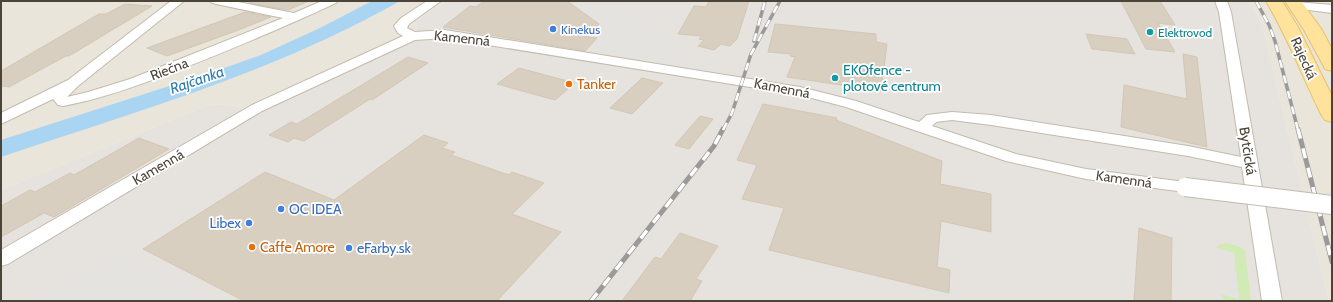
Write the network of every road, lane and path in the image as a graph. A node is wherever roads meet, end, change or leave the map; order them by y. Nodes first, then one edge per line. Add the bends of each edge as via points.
1 (178, 1) edge
2 (216, 1) edge
3 (332, 1) edge
4 (435, 1) edge
5 (1221, 1) edge
6 (1274, 1) edge
7 (1295, 3) edge
8 (1332, 9) edge
9 (295, 17) junction
10 (413, 36) junction
11 (1332, 65) edge
12 (73, 83) junction
13 (1332, 116) edge
14 (1, 119) edge
15 (922, 128) junction
16 (1250, 164) junction
17 (1332, 205) edge
18 (1, 259) edge
19 (1272, 301) edge

1 - 12 street, Riečna
2 - 9 street
3 - 9 street, Riečna
4 - 10 street via 400,26
5 - 16 street, Bytčická via 1225,12
6 - 13 main road, Rajecká via 1290,26
7 - 8 street
7 - 11 main road, Rajecká
9 - 12 street, Riečna via 225,48 118,89 87,99 63,102 59,97
10 - 15 street, Kamenná via 445,34 793,90 851,104
10 - 18 street, Kamenná via 257,108
12 - 14 street, Riečna
15 - 16 street via 932,118 952,116 991,120 1188,151
15 - 17 street, Kamenná, bridge via 992,152 1086,174
16 - 19 street, Bytčická

